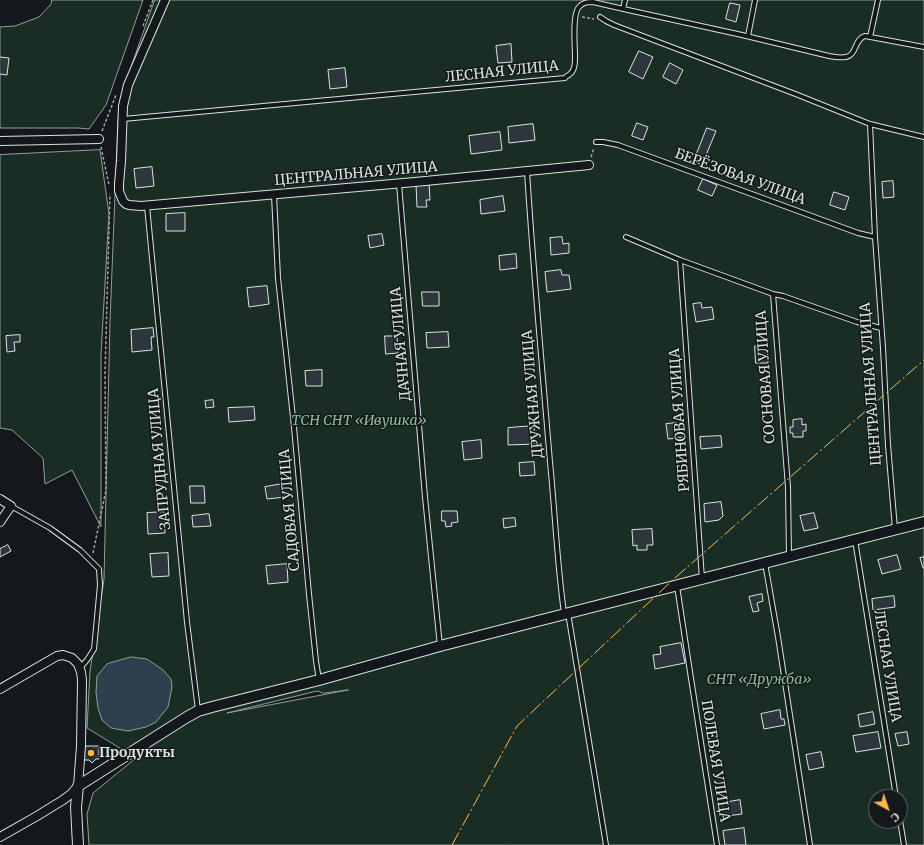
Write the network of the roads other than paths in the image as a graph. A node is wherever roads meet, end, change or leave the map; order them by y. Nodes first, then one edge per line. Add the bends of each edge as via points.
1 (165, 0) edge
2 (625, 0) edge
3 (755, 0) edge
4 (878, 0) edge
5 (624, 9) junction
6 (602, 18) road end
7 (748, 36) junction
8 (870, 37) junction
9 (924, 47) edge
10 (123, 119) junction
11 (870, 124) junction
12 (924, 137) edge
13 (99, 139) road end
14 (0, 141) edge
15 (596, 142) road end
16 (588, 165) road end
17 (527, 171) junction
18 (399, 184) junction
19 (274, 194) junction
20 (147, 205) junction
21 (626, 237) dead end
22 (875, 237) junction
23 (680, 260) junction
24 (773, 294) junction
25 (882, 328) junction
26 (0, 499) edge
27 (11, 506) junction
28 (0, 522) edge
29 (924, 522) edge
30 (895, 529) junction
31 (855, 539) junction
32 (789, 556) junction
33 (765, 563) junction
34 (702, 579) junction
35 (677, 585) junction
36 (566, 614) junction
37 (440, 646) junction
38 (80, 668) junction
39 (319, 680) junction
40 (0, 689) edge
41 (198, 711) junction
42 (78, 786) junction
43 (895, 789) edge
44 (901, 829) edge
45 (0, 837) edge
46 (78, 845) edge
47 (606, 845) edge
48 (717, 845) edge
49 (810, 845) edge
50 (904, 845) edge

1 - 10 street via 128,85
2 - 5 lane
3 - 7 lane
4 - 8 lane
5 - 7 lane
5 - 10 lane, ЛЕСНАЯ УЛИЦА via 593,2 587,2 577,8 575,64 570,74 564,78
6 - 11 lane
7 - 8 lane via 839,58 851,55 862,37
8 - 9 lane
10 - 20 street, ЦЕНТРАЛЬНАЯ УЛИЦА via 119,191 126,204
11 - 12 lane
11 - 22 lane, ЦЕНТРАЛЬНАЯ УЛИЦА
13 - 14 street
15 - 22 lane, БЕРЁЗОВАЯ УЛИЦА via 618,145
16 - 17 street, ЦЕНТРАЛЬНАЯ УЛИЦА
17 - 18 street, ЦЕНТРАЛЬНАЯ УЛИЦА
17 - 36 lane, ДРУЖНАЯ УЛИЦА via 559,579
18 - 19 street, ЦЕНТРАЛЬНАЯ УЛИЦА
18 - 37 lane, ДАЧНАЯ УЛИЦА via 424,489
19 - 20 street, ЦЕНТРАЛЬНАЯ УЛИЦА
19 - 39 lane, САДОВАЯ УЛИЦА via 278,278
20 - 41 lane, ЗАПРУДНАЯ УЛИЦА via 186,622
21 - 23 lane, СОСНОВАЯ УЛИЦА
22 - 25 lane, ЦЕНТРАЛЬНАЯ УЛИЦА
23 - 24 lane, СОСНОВАЯ УЛИЦА
23 - 34 lane, РЯБИНОВАЯ УЛИЦА
24 - 25 lane
24 - 32 lane, СОСНОВАЯ УЛИЦА via 788,487
25 - 30 lane, ЦЕНТРАЛЬНАЯ УЛИЦА
26 - 27 street
27 - 28 street
27 - 38 lane via 50,528 80,550 98,569 100,585 94,649
29 - 30 street
30 - 31 street
31 - 32 street
31 - 43 lane, ЛЕСНАЯ УЛИЦА
32 - 33 street
33 - 34 street
33 - 49 lane
34 - 35 street
35 - 36 street
35 - 48 lane, ПОЛЕВАЯ УЛИЦА
36 - 37 street
36 - 47 lane, ДРУЖНАЯ УЛИЦА
37 - 39 street
38 - 40 street via 72,658 57,656
38 - 42 street via 81,746
39 - 41 street
41 - 42 street
42 - 45 street via 63,800
42 - 46 street
44 - 50 lane

